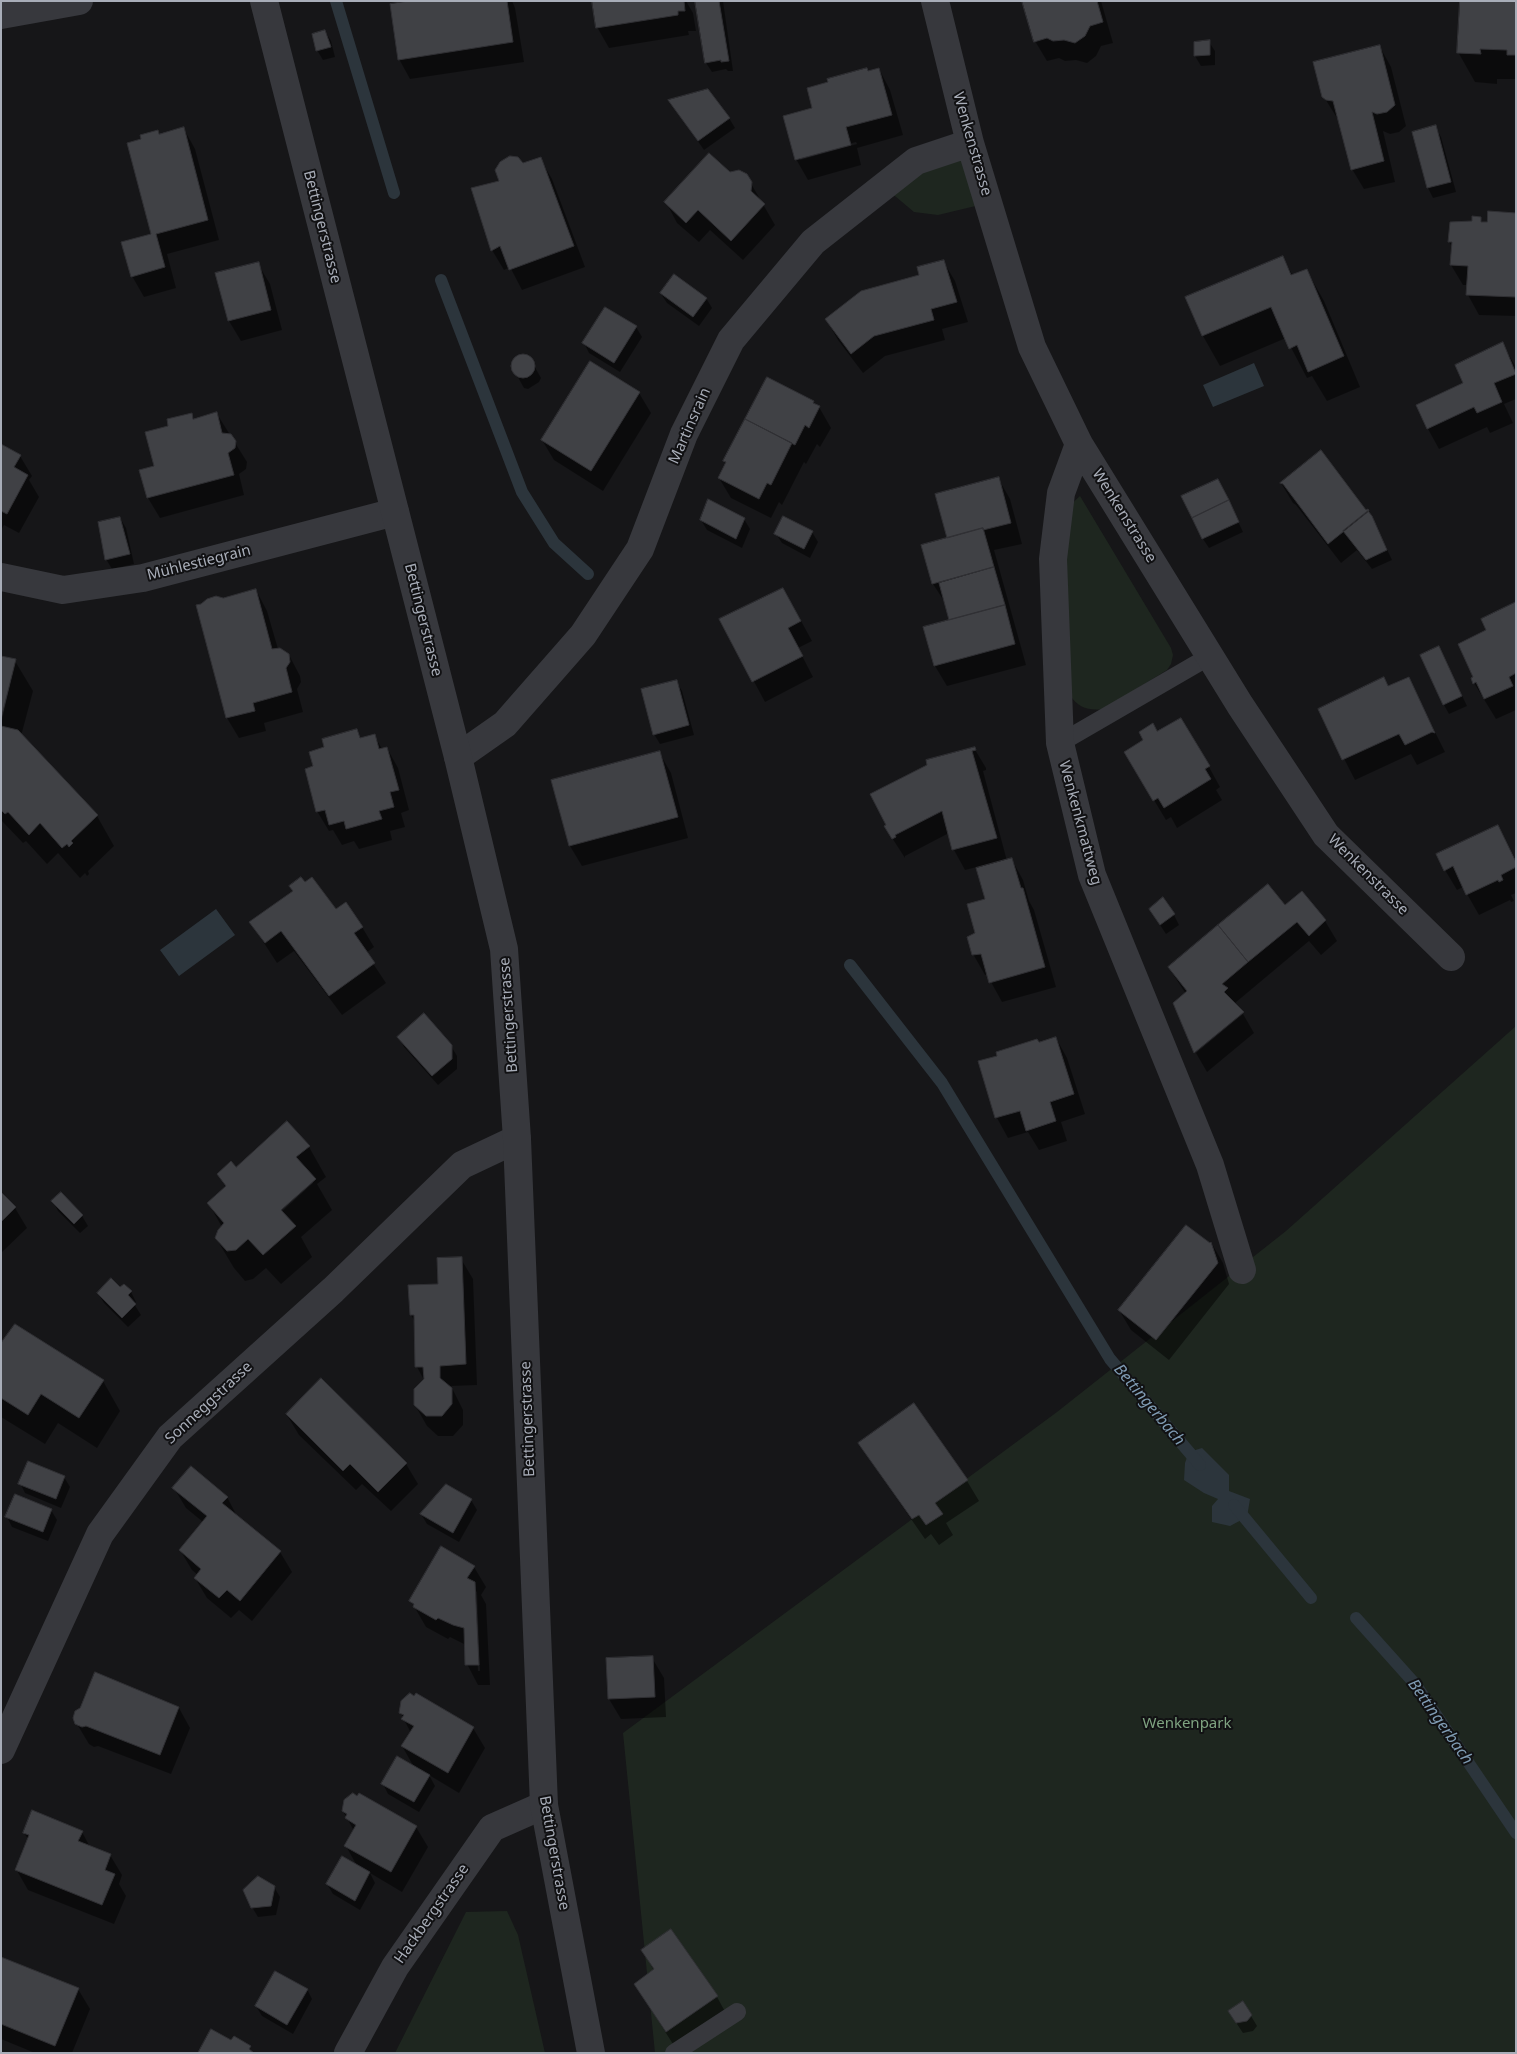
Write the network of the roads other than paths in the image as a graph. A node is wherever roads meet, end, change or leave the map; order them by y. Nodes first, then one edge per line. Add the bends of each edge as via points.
1 (78, 1) edge
2 (264, 1) edge
3 (935, 1) edge
4 (1, 15) edge
5 (970, 143) junction
6 (1079, 444) junction
7 (395, 512) junction
8 (1, 577) edge
9 (1210, 656) junction
10 (1060, 743) junction
11 (458, 757) junction
12 (1451, 957) dead end
13 (516, 1139) junction
14 (1242, 1270) dead end
15 (1, 1750) edge
16 (544, 1804) junction
17 (738, 2012) dead end
18 (348, 2053) edge
19 (590, 2053) edge
20 (674, 2053) edge

1 - 4 street
2 - 7 street, Bettingerstrasse
3 - 5 street, Wenkenstrasse
5 - 6 street, Wenkenstrasse via 1032,348
5 - 11 street, Martinsrain via 916,161 875,192 813,242 750,317 731,340 684,434 640,549 582,635 505,724
6 - 9 street, Wenkenstrasse
6 - 10 street, Wenkenkmattweg via 1060,494 1054,559
7 - 8 street, Mühlestiegrain via 143,578 63,590
7 - 11 street, Bettingerstrasse
9 - 10 lane
9 - 12 street, Wenkenstrasse via 1326,835
10 - 14 street, Wenkenkmattweg via 1092,875 1210,1165
11 - 13 street, Bettingerstrasse via 504,949
13 - 15 street, Sonneggstrasse via 462,1164 333,1290 170,1437 100,1534
13 - 16 street, Bettingerstrasse
16 - 18 street, Hackbergstrasse via 492,1828 395,1967
16 - 19 street, Bettingerstrasse
17 - 20 lane

